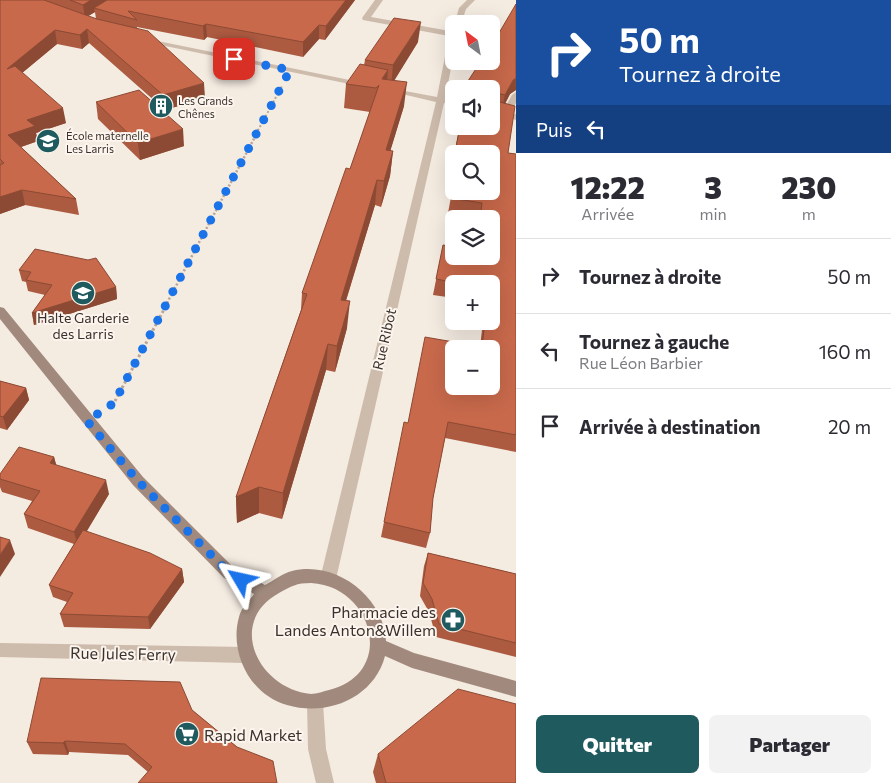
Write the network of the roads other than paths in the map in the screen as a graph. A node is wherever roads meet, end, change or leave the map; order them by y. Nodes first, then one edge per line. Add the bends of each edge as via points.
1 (379, 0) edge
2 (471, 0) edge
3 (461, 15) edge
4 (445, 31) edge
5 (140, 38) edge
6 (446, 70) edge
7 (516, 95) edge
8 (445, 97) edge
9 (445, 101) edge
10 (445, 105) edge
11 (500, 114) edge
12 (506, 115) junction
13 (516, 117) edge
14 (0, 311) edge
15 (328, 579) junction
16 (265, 592) junction
17 (380, 646) junction
18 (0, 650) edge
19 (246, 654) junction
20 (516, 689) edge
21 (315, 704) junction
22 (325, 783) edge

1 - 4 street via 366,18
2 - 3 street
5 - 9 street
6 - 8 street, Rue Ribot
7 - 12 street
10 - 15 street, Rue Ribot
11 - 12 street
12 - 13 street
14 - 16 street via 138,481 229,573
15 - 16 street via 294,577
15 - 17 street via 359,597 370,611
16 - 19 street via 252,604 245,619 242,636
17 - 20 street via 412,660
17 - 21 street via 366,678 351,690
18 - 19 street, Rue Jules Ferry
19 - 21 street via 251,668 262,682 277,692
21 - 22 street via 317,749

